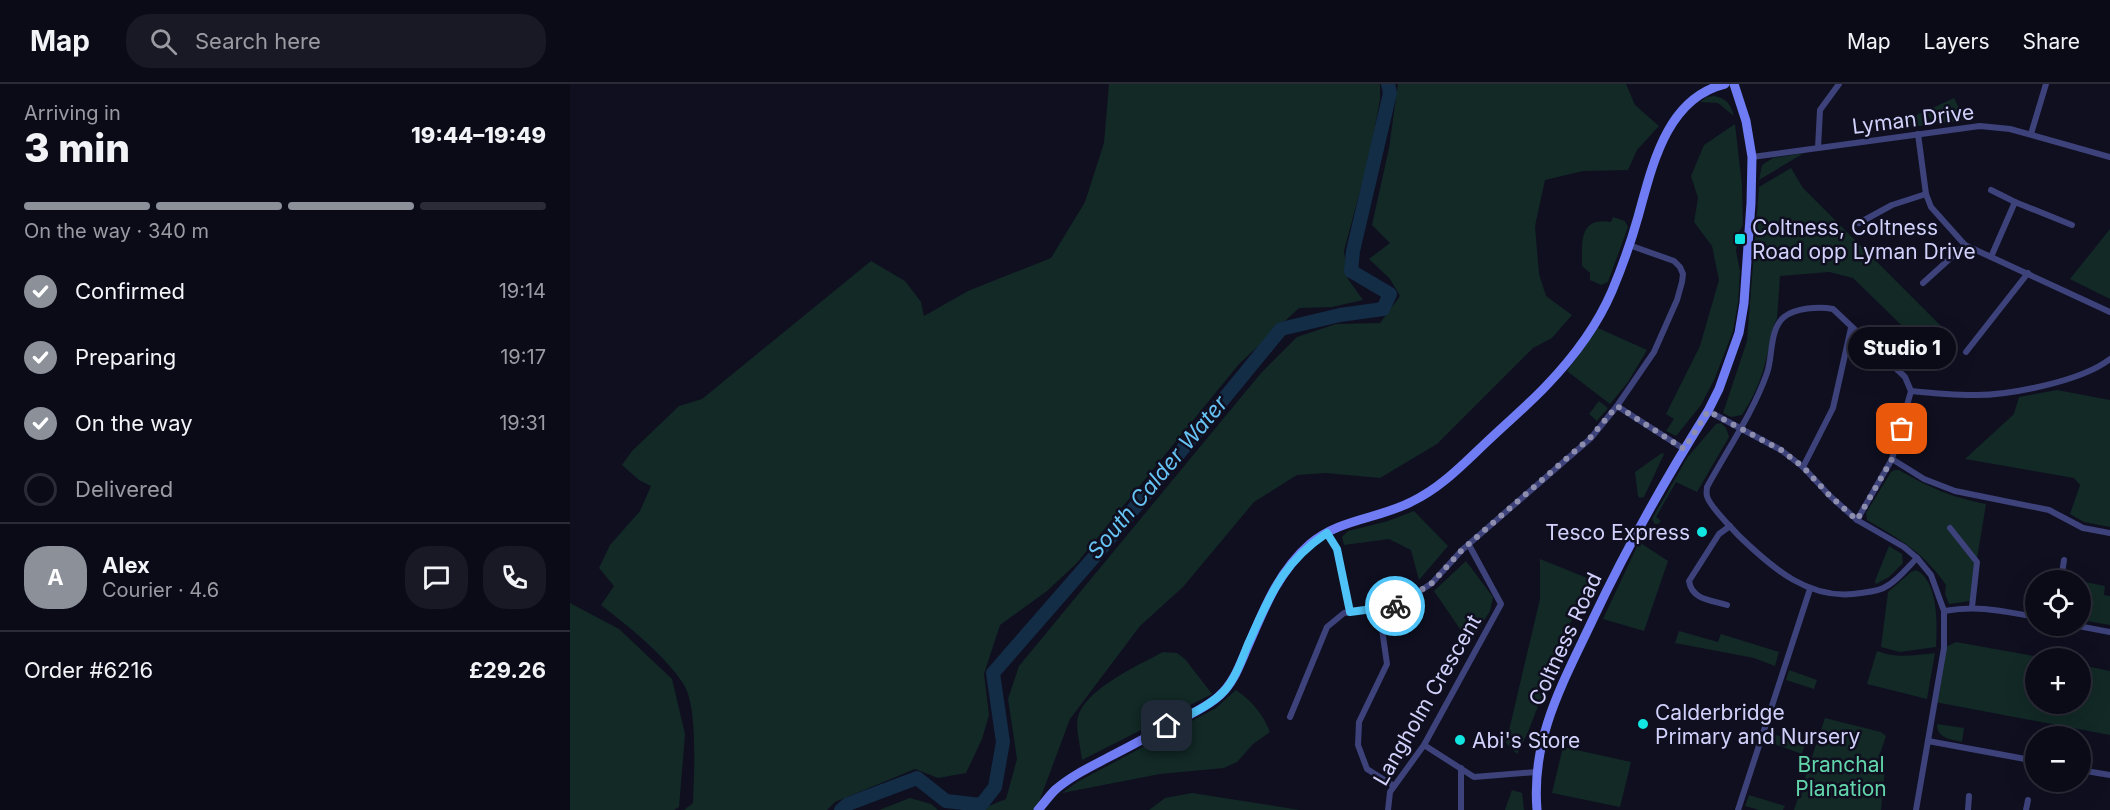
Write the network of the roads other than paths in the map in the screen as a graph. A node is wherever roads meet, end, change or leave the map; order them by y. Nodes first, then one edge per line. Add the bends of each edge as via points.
1 (1725, 84) edge
2 (1734, 84) edge
3 (1839, 84) edge
4 (2046, 84) edge
5 (1918, 134) junction
6 (2031, 134) junction
7 (1818, 148) junction
8 (1752, 157) junction
9 (2110, 157) edge
10 (1991, 190) dead end
11 (1926, 194) junction
12 (2015, 202) junction
13 (1859, 223) dead end
14 (2072, 225) dead end
15 (1629, 245) junction
16 (1965, 245) junction
17 (1991, 257) junction
18 (2028, 273) junction
19 (1923, 283) dead end
20 (2110, 312) edge
21 (1851, 328) junction
22 (1966, 352) dead end
23 (2110, 358) edge
24 (1911, 391) junction
25 (1617, 406) junction
26 (1708, 411) junction
27 (1740, 427) junction
28 (1684, 449) junction
29 (1892, 459) junction
30 (1803, 467) junction
31 (1857, 520) junction
32 (1730, 526) junction
33 (1950, 528) dead end
34 (1327, 533) junction
35 (2110, 533) edge
36 (1469, 545) junction
37 (1917, 558) junction
38 (2064, 560) dead end
39 (2062, 570) edge
40 (1810, 589) junction
41 (1727, 605) dead end
42 (1972, 607) junction
43 (1379, 608) junction
44 (1944, 611) junction
45 (1350, 612) junction
46 (2025, 615) edge
47 (2091, 628) edge
48 (2110, 632) edge
49 (1290, 717) dead end
50 (1928, 741) junction
51 (1424, 745) junction
52 (2025, 759) edge
53 (1461, 768) junction
54 (1536, 772) junction
55 (2091, 772) edge
56 (2110, 775) edge
57 (1395, 786) junction
58 (1969, 796) dead end
59 (2028, 800) dead end
60 (1038, 810) edge
61 (1388, 810) edge
62 (1461, 810) edge
63 (1537, 810) edge
64 (1738, 810) edge
65 (1916, 810) edge
66 (1968, 810) edge
67 (2026, 810) edge

1 - 15 street via 1696,98 1667,133 1658,149
2 - 8 street, Coltness Road
3 - 7 street via 1820,110
4 - 6 street
5 - 6 street, Lyman Drive via 1980,126
5 - 7 street, Lyman Drive
5 - 11 street
6 - 9 street, Lyman Drive
7 - 8 street, Lyman Drive
8 - 26 street, Coltness Road via 1750,225 1739,333
10 - 12 street
11 - 13 street via 1893,205
11 - 16 street via 1937,216
12 - 14 street
12 - 17 street
15 - 25 street via 1674,261 1683,274 1677,300 1654,352
15 - 34 street via 1601,314 1545,387 1431,490 1396,509
16 - 17 street
16 - 19 street
17 - 18 street
18 - 20 street
18 - 22 street
21 - 24 street via 1905,378
21 - 27 street via 1833,309 1825,307 1784,317 1776,327 1768,371
21 - 30 street via 1833,408
23 - 24 street via 2071,379 2010,392 1974,396
24 - 29 street
25 - 28 street
25 - 36 street via 1590,438
26 - 27 street
26 - 28 street, Coltness Road
27 - 30 street
27 - 32 street via 1707,487 1707,497
28 - 54 street, Coltness Road via 1626,551 1558,691 1544,730
29 - 31 street
29 - 35 street via 1924,479 1955,491 2049,510 2083,528
30 - 31 street
31 - 37 street
32 - 40 street via 1778,572
32 - 41 street via 1719,534 1689,581 1696,595
33 - 42 street via 1977,562
34 - 45 street via 1337,549
34 - 60 street via 1288,566 1272,591 1231,683 1218,698 1072,777
36 - 43 street via 1432,583 1398,606
36 - 51 street, Langholm Crescent via 1501,604
37 - 40 street via 1888,586 1872,592 1848,596
37 - 44 street via 1931,575
38 - 39 street
40 - 64 street
42 - 44 street
42 - 46 street
43 - 45 street
43 - 57 street via 1387,664 1359,722 1358,745 1367,770
44 - 50 street via 1944,648
45 - 49 street via 1327,627
47 - 48 street
50 - 52 street
50 - 65 street
51 - 53 street
51 - 57 street, Langholm Crescent
53 - 54 street via 1474,777
53 - 62 street
54 - 63 street, Coltness Road
55 - 56 street
57 - 61 street, Langholm Crescent via 1390,792
58 - 66 street
59 - 67 street

